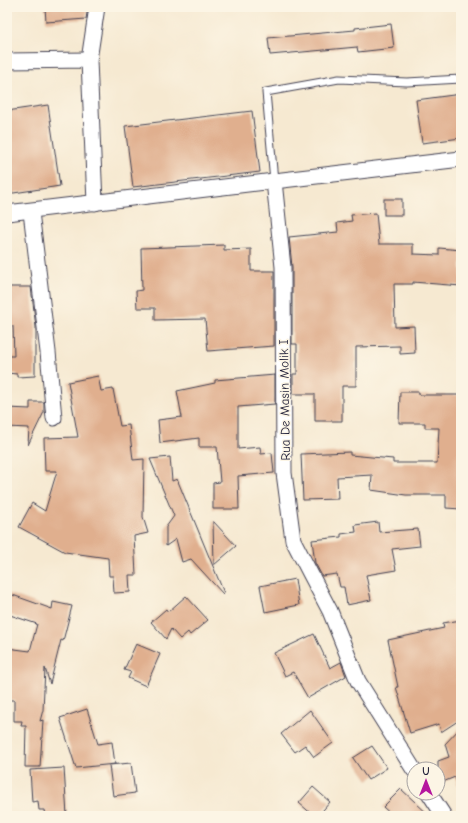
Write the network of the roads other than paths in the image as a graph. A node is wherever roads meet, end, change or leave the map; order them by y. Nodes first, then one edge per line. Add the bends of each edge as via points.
1 (97, 7) edge
2 (89, 60) junction
3 (7, 61) edge
4 (461, 79) edge
5 (461, 159) edge
6 (274, 181) junction
7 (95, 203) junction
8 (30, 212) junction
9 (7, 214) edge
10 (54, 418) dead end
11 (408, 761) edge
12 (434, 801) edge
13 (444, 816) edge

1 - 2 street
2 - 3 street
2 - 7 street
4 - 6 lane via 407,82 339,79 266,92
5 - 6 street
6 - 7 street
6 - 11 street, Rua De Masin Molik I via 283,267 284,473 294,540 330,611 358,681
7 - 8 street
8 - 9 street
8 - 10 street
12 - 13 street

